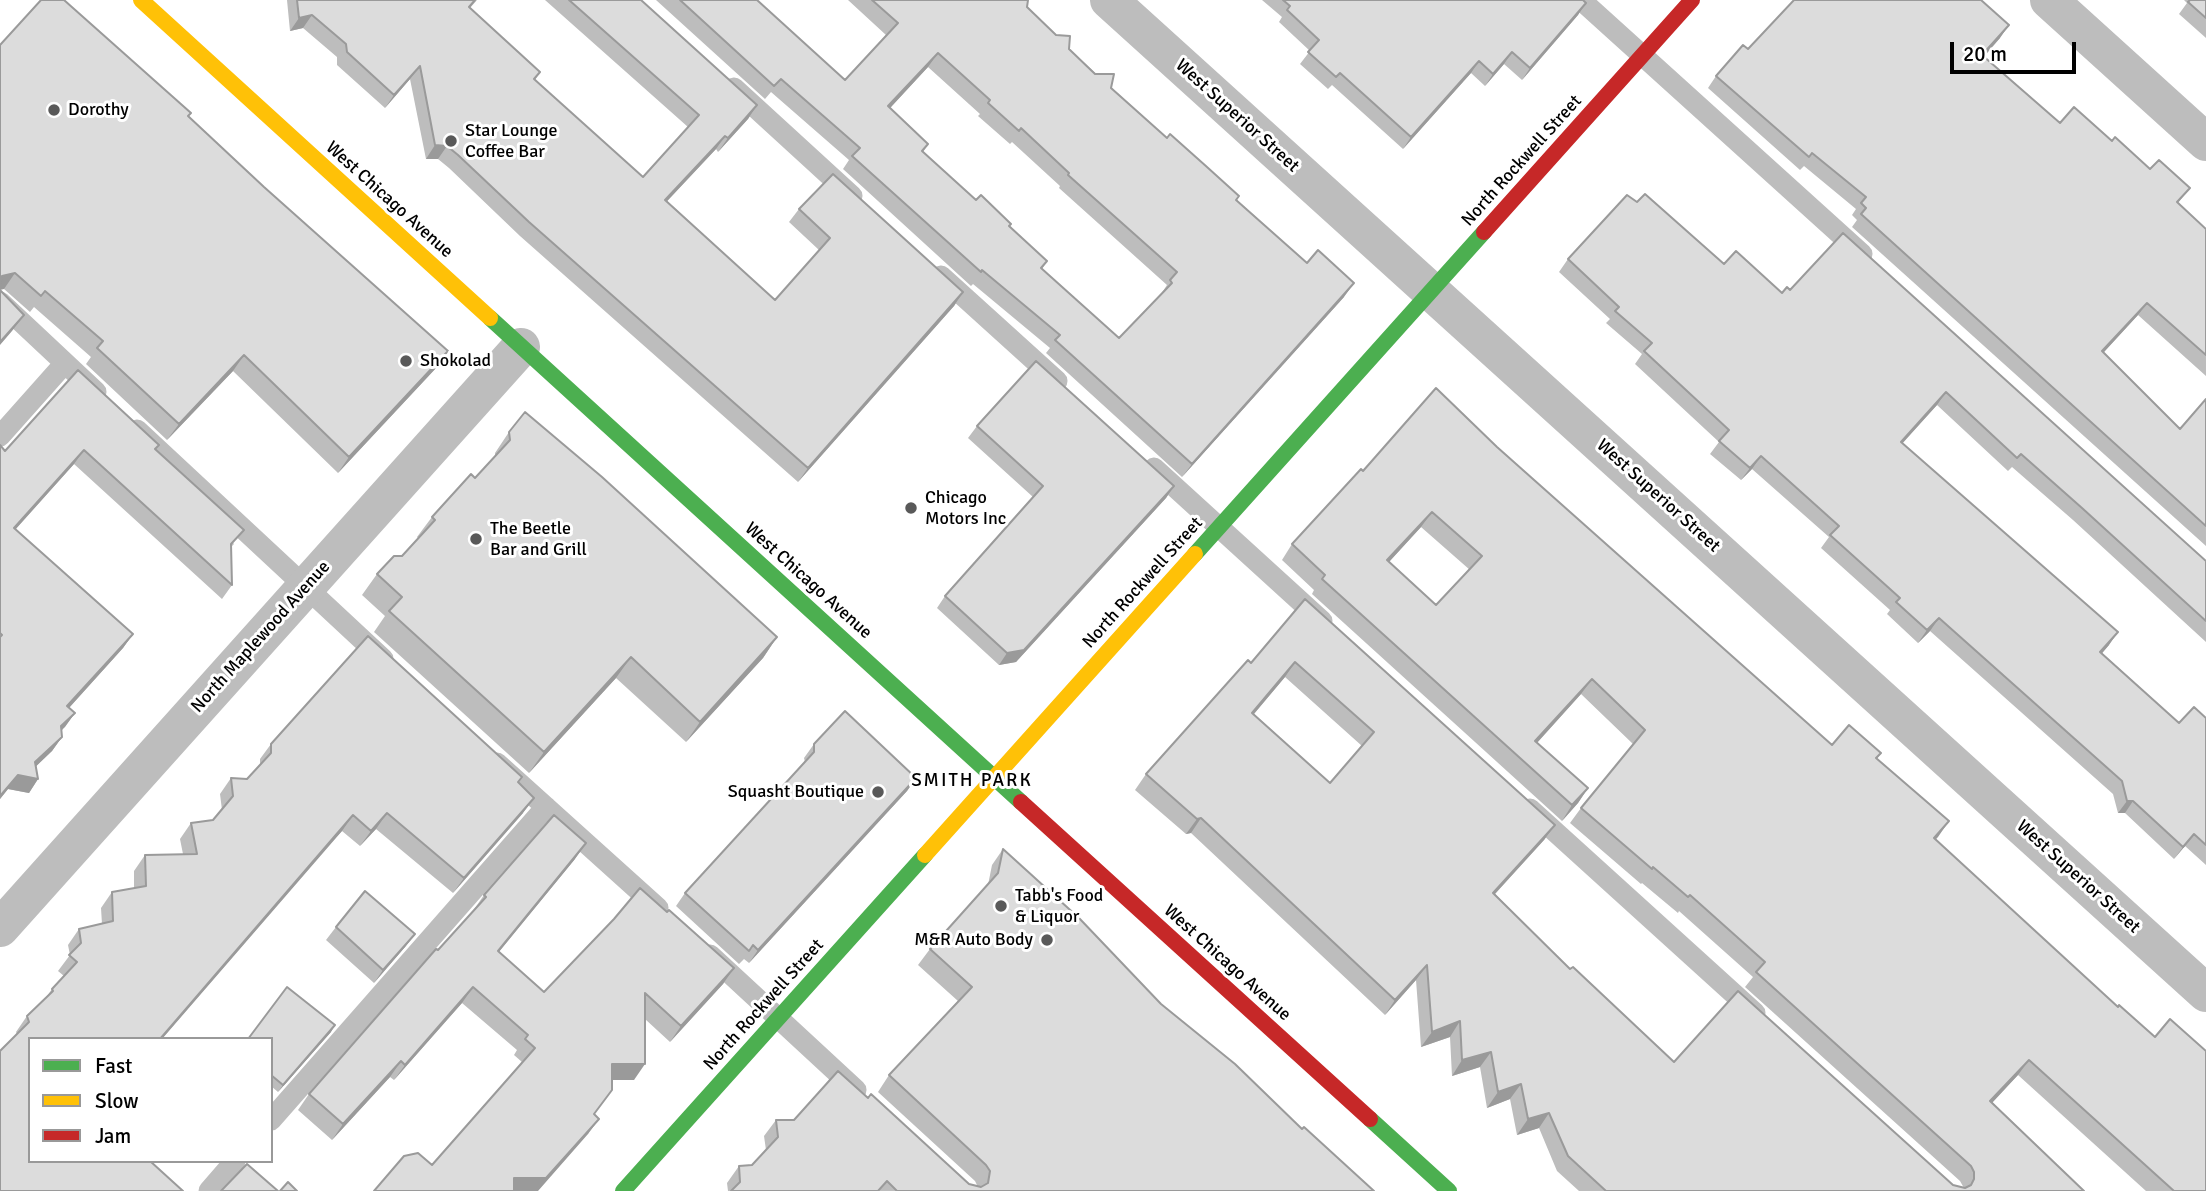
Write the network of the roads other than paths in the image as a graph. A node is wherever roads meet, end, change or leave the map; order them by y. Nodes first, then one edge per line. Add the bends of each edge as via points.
1 (141, 0) edge
2 (1110, 0) edge
3 (1581, 0) edge
4 (1692, 0) edge
5 (2049, 0) edge
6 (1642, 55) junction
7 (719, 75) edge
8 (2205, 138) edge
9 (864, 206) edge
10 (926, 262) edge
11 (1873, 264) edge
12 (1431, 291) junction
13 (0, 302) edge
14 (522, 347) junction
15 (65, 363) junction
16 (1071, 393) edge
17 (0, 436) edge
18 (1143, 458) edge
19 (1218, 527) junction
20 (306, 587) junction
21 (1336, 633) edge
22 (396, 670) edge
23 (486, 752) edge
24 (995, 777) junction
25 (1510, 791) edge
26 (546, 807) junction
27 (670, 920) edge
28 (0, 928) edge
29 (691, 938) edge
30 (2206, 993) edge
31 (778, 1018) junction
32 (1766, 1024) edge
33 (874, 1106) edge
34 (273, 1119) edge
35 (234, 1163) edge
36 (209, 1191) edge
37 (623, 1191) edge
38 (1449, 1191) edge

1 - 14 main road, West Chicago Avenue
2 - 12 street, West Superior Street
3 - 6 lane
4 - 6 main road, North Rockwell Street
5 - 8 street
6 - 11 lane
6 - 12 main road, North Rockwell Street
7 - 9 lane
10 - 16 lane
12 - 19 main road, North Rockwell Street
12 - 30 street, West Superior Street
13 - 15 lane
14 - 20 street, North Maplewood Avenue
14 - 24 main road, West Chicago Avenue
15 - 17 lane
15 - 20 lane
18 - 19 lane
19 - 21 lane
19 - 24 main road, North Rockwell Street
20 - 22 lane
20 - 28 street, North Maplewood Avenue
23 - 26 lane
24 - 31 main road, North Rockwell Street
24 - 38 main road, West Chicago Avenue
25 - 32 lane
26 - 27 lane
26 - 34 lane
29 - 31 lane
31 - 33 lane
31 - 37 main road, North Rockwell Street
35 - 36 lane

